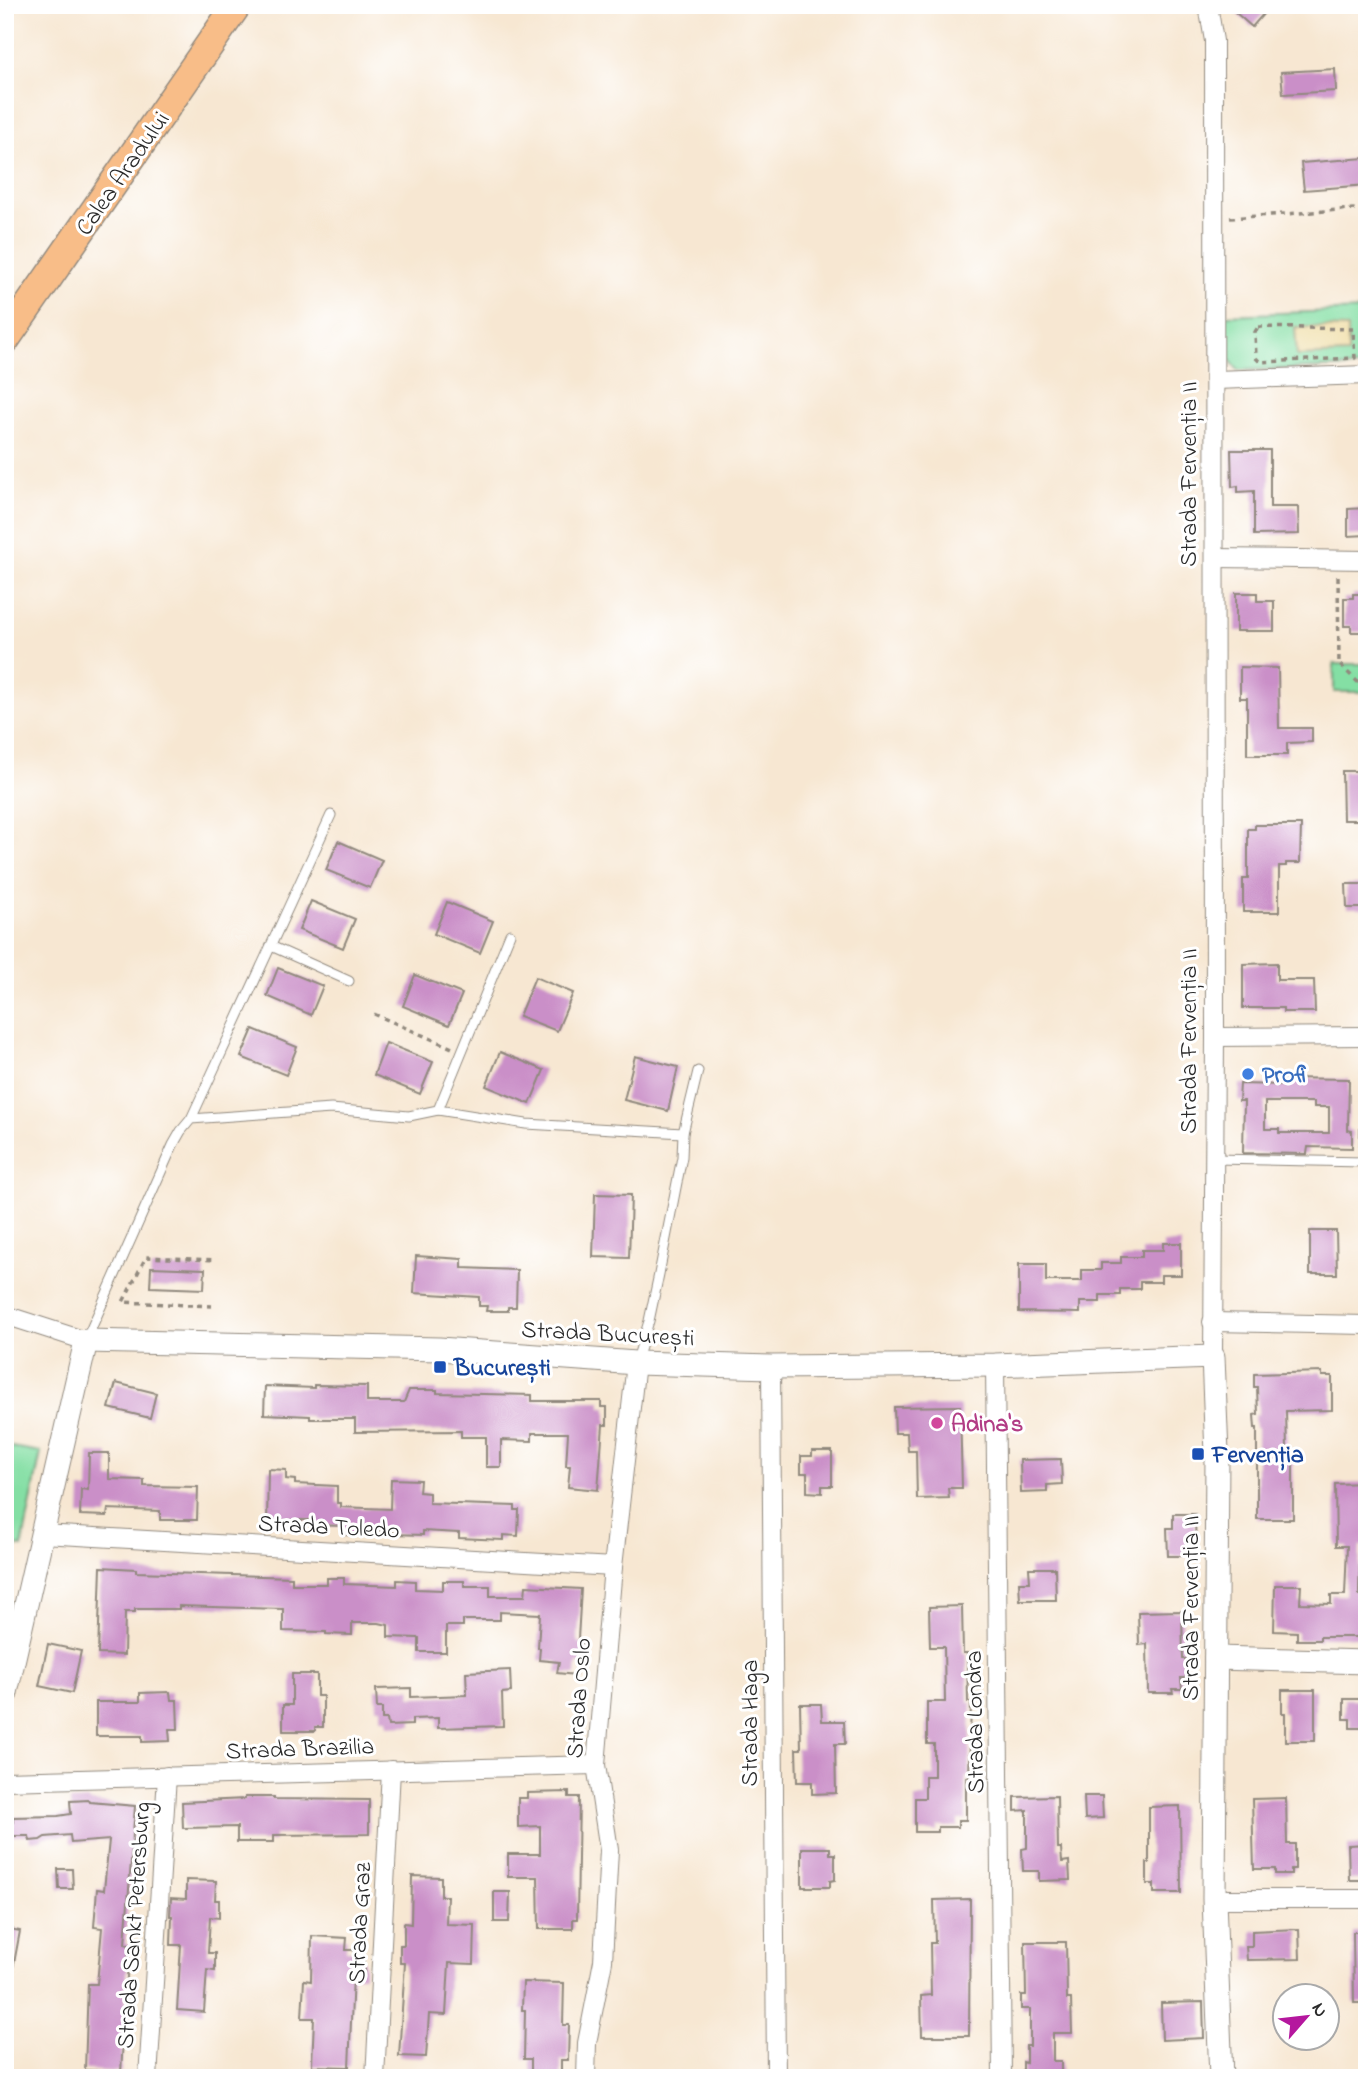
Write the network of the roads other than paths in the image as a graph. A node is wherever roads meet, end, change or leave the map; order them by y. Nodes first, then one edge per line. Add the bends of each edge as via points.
1 (237, 5) edge
2 (1206, 5) edge
3 (5, 340) edge
4 (1367, 375) edge
5 (1215, 380) junction
6 (1215, 558) junction
7 (1367, 560) edge
8 (331, 816) dead end
9 (510, 934) dead end
10 (271, 946) junction
11 (349, 981) dead end
12 (1366, 1036) edge
13 (1215, 1037) junction
14 (698, 1071) dead end
15 (438, 1110) junction
16 (191, 1119) junction
17 (683, 1133) junction
18 (1214, 1159) junction
19 (5, 1315) edge
20 (1212, 1322) junction
21 (1367, 1325) edge
22 (86, 1341) junction
23 (1213, 1357) junction
24 (636, 1363) junction
25 (995, 1365) junction
26 (771, 1367) junction
27 (43, 1534) junction
28 (613, 1567) junction
29 (1216, 1658) junction
30 (1367, 1662) edge
31 (5, 1697) edge
32 (596, 1765) junction
33 (391, 1770) junction
34 (167, 1776) junction
35 (5, 1781) edge
36 (1214, 1899) junction
37 (1367, 1899) edge
38 (148, 2078) edge
39 (375, 2078) edge
40 (586, 2078) edge
41 (776, 2078) edge
42 (1002, 2078) edge
43 (1221, 2078) edge

1 - 3 main road, Calea Aradului
2 - 5 street, Strada Fervenția II via 1214,41
4 - 5 street
5 - 6 street, Strada Fervenția II
6 - 7 street
6 - 13 street, Strada Fervenția II
8 - 10 lane
9 - 15 lane
10 - 11 lane
10 - 16 lane
12 - 13 street
12 - 18 lane via 1364,1163
13 - 18 street, Strada Fervenția II
14 - 17 lane
15 - 16 lane via 409,1116 331,1109
15 - 17 lane via 526,1124
16 - 22 lane via 173,1145
17 - 24 lane via 671,1215
18 - 20 street, Strada Fervenția II
19 - 22 street, Strada București
20 - 21 street
20 - 23 street, Strada Fervenția II
22 - 24 street, Strada București via 439,1349
22 - 27 street
23 - 25 street, Strada București
23 - 29 street, Strada Fervenția II
24 - 26 street, Strada București
24 - 28 street, Strada Oslo
25 - 26 street, Strada București
25 - 42 street, Strada Londra
26 - 41 street, Strada Haga
27 - 28 street, Strada Toledo
27 - 31 street
28 - 32 street, Strada Oslo
29 - 30 street
29 - 36 street, Strada Fervenția II
32 - 33 street, Strada Brazilia
32 - 40 street, Strada Oslo via 609,1850 603,1961 587,2043
33 - 34 street, Strada Brazilia
33 - 39 street, Strada Graz
34 - 35 street, Strada Brazilia
34 - 38 street, Strada Sankt Petersburg
36 - 37 street
36 - 43 street, Strada Fervenția II

